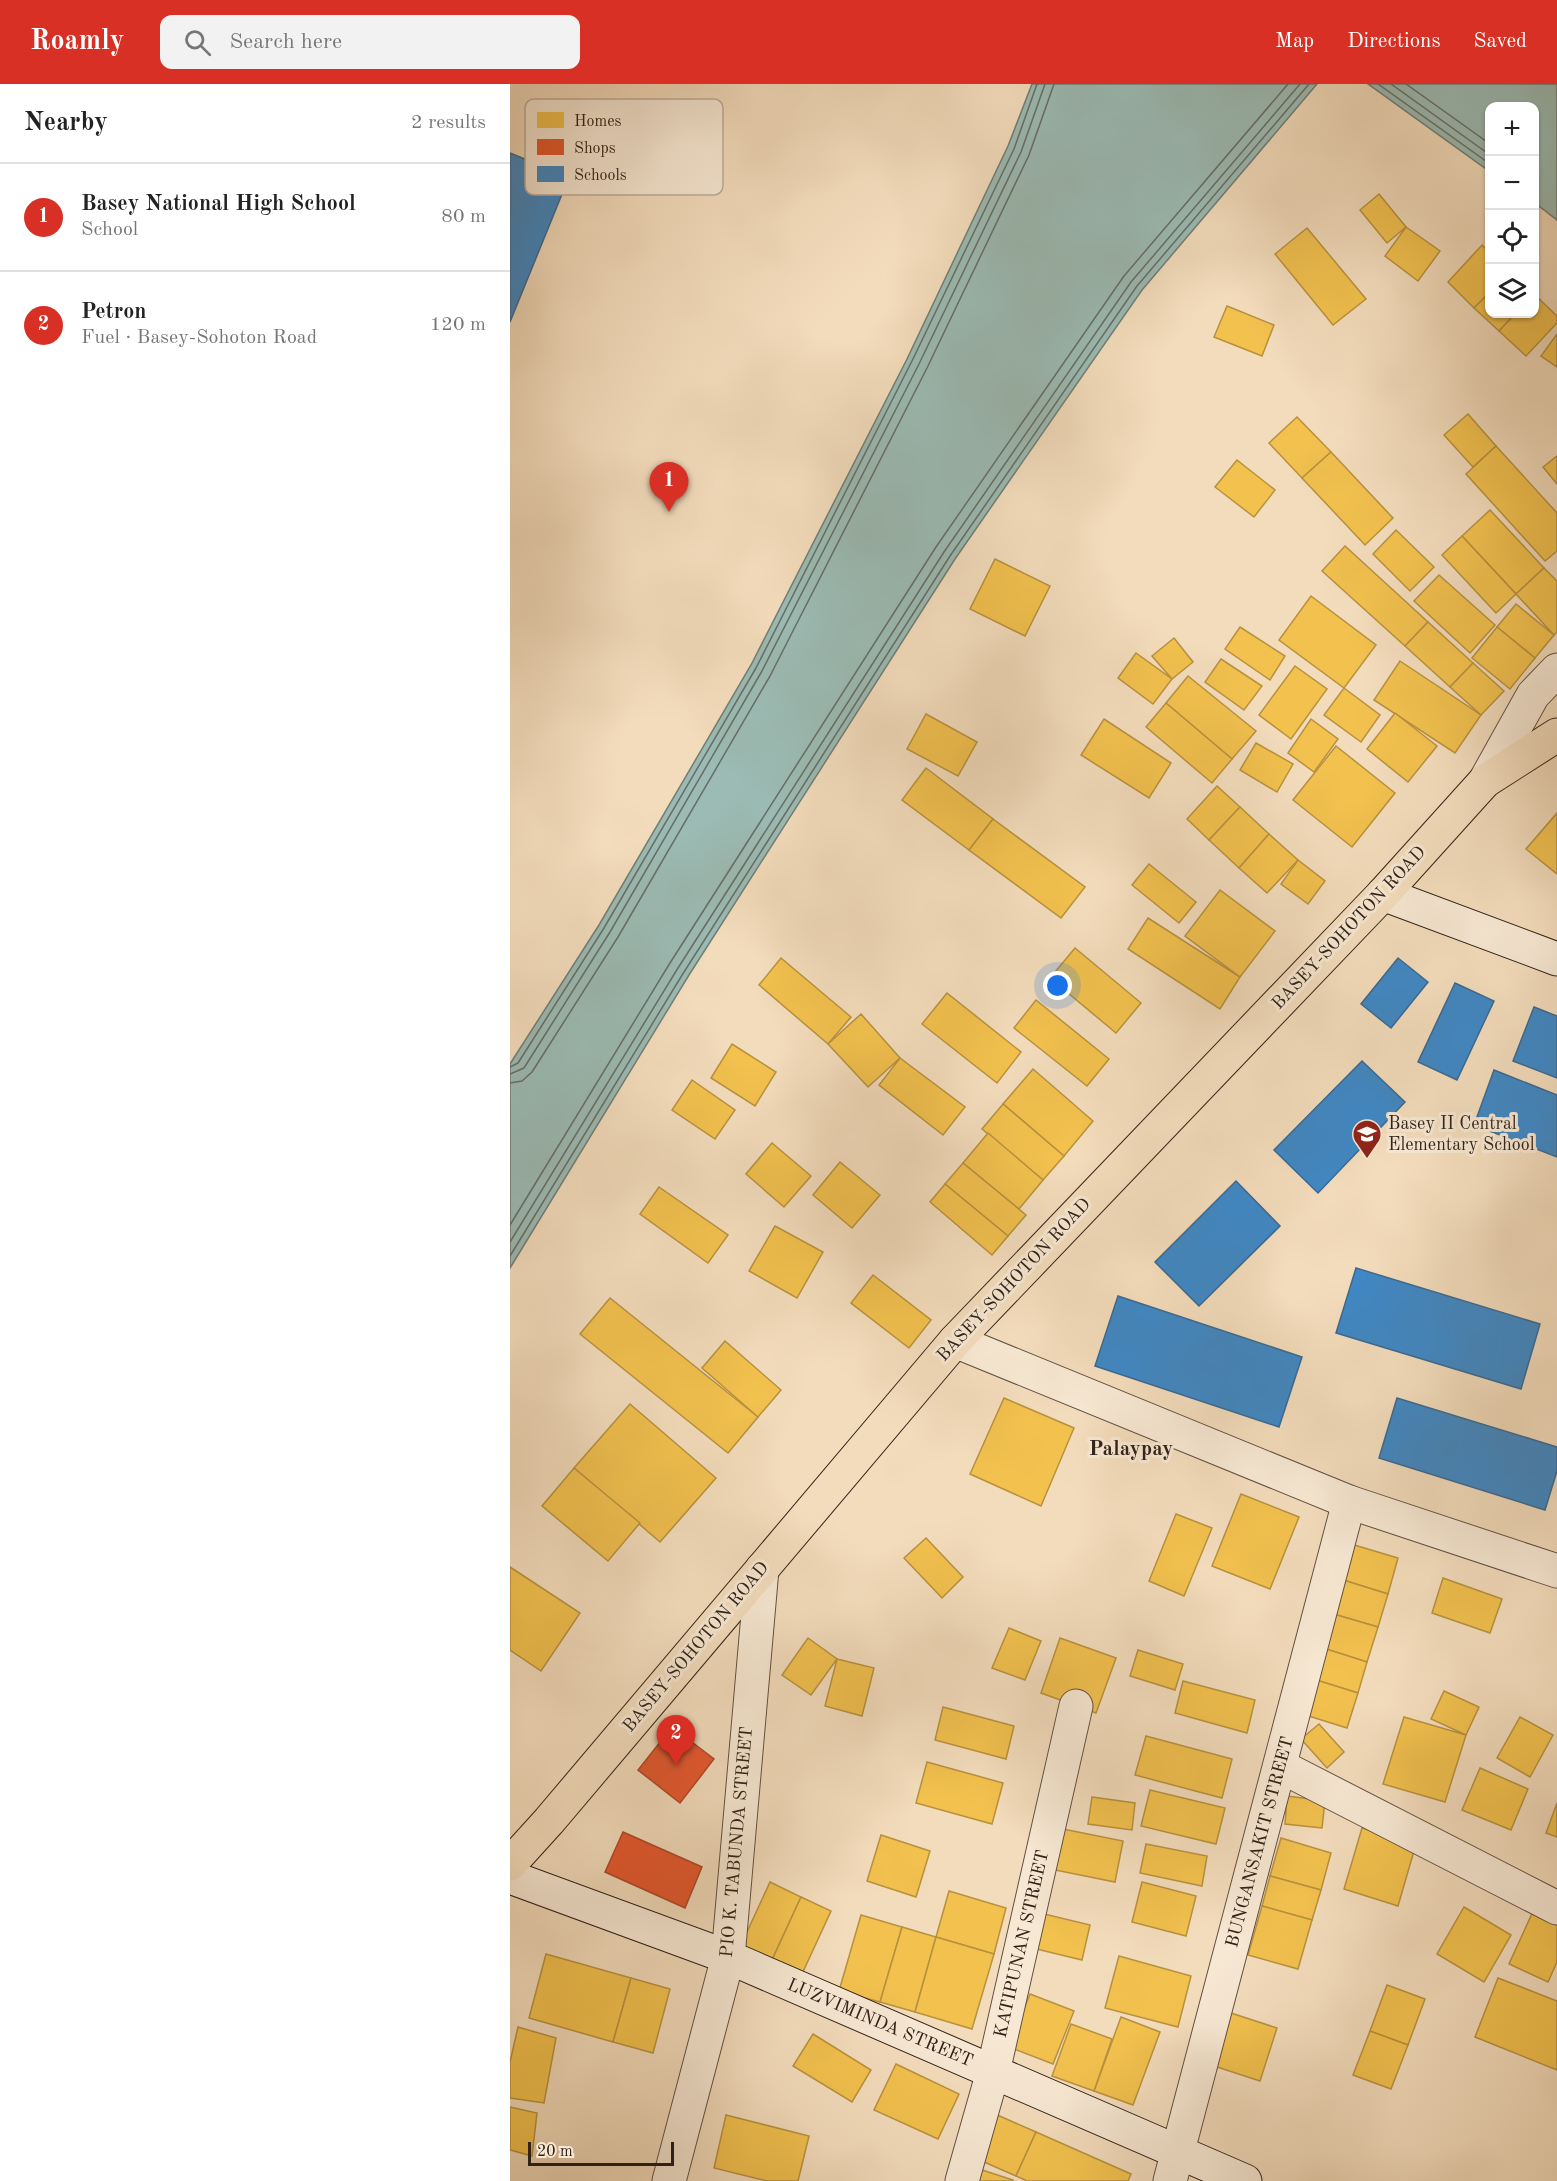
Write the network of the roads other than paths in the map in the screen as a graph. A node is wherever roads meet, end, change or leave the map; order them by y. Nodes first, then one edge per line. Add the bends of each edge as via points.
1 (1557, 670) edge
2 (1557, 735) edge
3 (1485, 781) junction
4 (1383, 894) junction
5 (1557, 959) edge
6 (955, 1341) junction
7 (1349, 1503) junction
8 (762, 1569) junction
9 (1557, 1571) edge
10 (1076, 1706) dead end
11 (1280, 1766) junction
12 (510, 1864) edge
13 (510, 1877) edge
14 (1557, 1908) edge
15 (728, 1957) junction
16 (993, 2072) junction
17 (1175, 2167) edge
18 (669, 2181) edge
19 (962, 2181) edge
20 (1245, 2181) edge

1 - 3 street via 1533,695
2 - 3 main road, BASEY-SOHOTON ROAD
3 - 4 main road, BASEY-SOHOTON ROAD
4 - 5 street
4 - 6 main road, BASEY-SOHOTON ROAD
6 - 7 street
6 - 8 main road, BASEY-SOHOTON ROAD
7 - 9 street
7 - 11 street, BUNGANSAKIT STREET
8 - 12 main road, BASEY-SOHOTON ROAD
8 - 15 street, PIO K. TABUNDA STREET
10 - 16 street, KATIPUNAN STREET
11 - 14 street
11 - 17 street, BUNGANSAKIT STREET
13 - 15 street, LUZVIMINDA STREET
15 - 16 street, LUZVIMINDA STREET
15 - 18 street, PIO K. TABUNDA STREET
16 - 17 street, LUZVIMINDA STREET
16 - 19 street, KATIPUNAN STREET
17 - 20 street, LUZVIMINDA STREET

